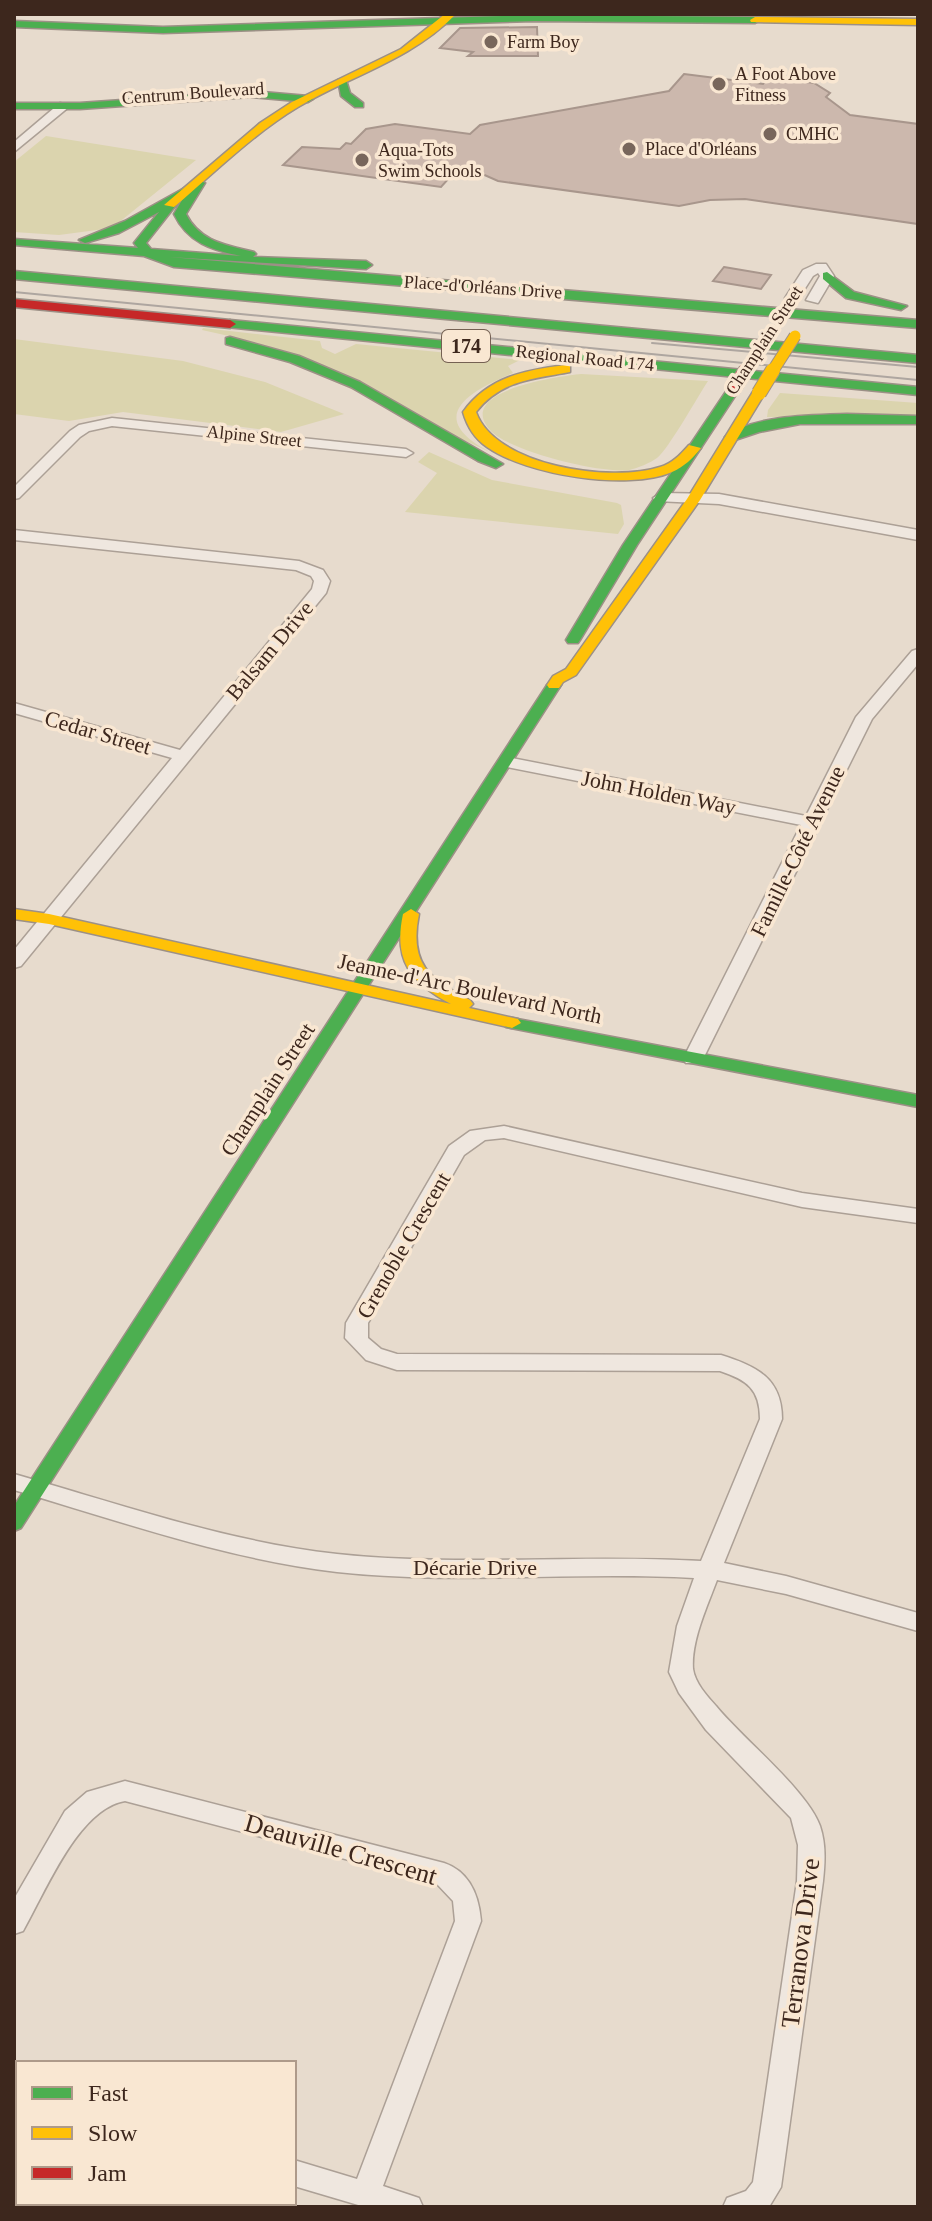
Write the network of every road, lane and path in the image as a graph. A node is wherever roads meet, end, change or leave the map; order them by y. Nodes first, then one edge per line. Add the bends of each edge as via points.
1 (380, 14) edge
2 (659, 14) edge
3 (438, 17) edge
4 (755, 19) junction
5 (21, 20) edge
6 (360, 22) junction
7 (918, 22) edge
8 (406, 37) junction
9 (362, 71) junction
10 (342, 82) junction
11 (256, 93) junction
12 (315, 95) junction
13 (359, 105) dead end
14 (14, 106) edge
15 (64, 106) junction
16 (280, 113) junction
17 (14, 148) edge
18 (199, 183) junction
19 (14, 240) edge
20 (145, 251) junction
21 (366, 265) junction
22 (14, 275) edge
23 (827, 276) junction
24 (575, 294) junction
25 (14, 303) edge
26 (788, 305) junction
27 (810, 307) junction
28 (14, 310) edge
29 (918, 310) edge
30 (918, 324) edge
31 (761, 333) junction
32 (918, 359) edge
33 (918, 393) edge
34 (918, 420) edge
35 (732, 437) junction
36 (694, 448) junction
37 (406, 453) dead end
38 (14, 495) edge
39 (646, 495) junction
40 (693, 500) junction
41 (14, 535) edge
42 (918, 535) edge
43 (918, 654) edge
44 (558, 679) junction
45 (14, 708) edge
46 (183, 756) junction
47 (507, 762) junction
48 (811, 822) junction
49 (413, 905) junction
50 (14, 914) edge
51 (49, 919) junction
52 (14, 962) edge
53 (360, 990) junction
54 (525, 1026) junction
55 (693, 1059) junction
56 (869, 1094) junction
57 (918, 1095) edge
58 (918, 1101) edge
59 (918, 1216) edge
60 (25, 1486) edge
61 (14, 1523) edge
62 (710, 1571) junction
63 (918, 1622) edge
64 (14, 1923) edge
65 (296, 2174) edge
66 (366, 2194) junction
67 (409, 2207) edge
68 (737, 2207) edge

1 - 5 main road via 180,23
2 - 4 main road
3 - 4 main road
3 - 6 main road
3 - 8 main road, Place-d'Orléans Drive
3 - 9 main road, Place-d'Orléans Drive via 405,51
4 - 7 main road
5 - 6 main road via 189,30
6 - 8 main road via 401,26
8 - 9 main road, Place-d'Orléans Drive
9 - 10 main road, Place-d'Orléans Drive
10 - 12 main road, Place-d'Orléans Drive
10 - 13 main road via 345,94
11 - 12 main road, Centrum Boulevard
11 - 15 main road, Centrum Boulevard
11 - 16 main road via 278,100 284,105
12 - 15 main road, Centrum Boulevard via 274,87 213,89
12 - 16 main road, Place-d'Orléans Drive
14 - 15 main road, Centrum Boulevard
15 - 17 street
16 - 18 main road, Place-d'Orléans Drive
18 - 19 main road via 103,238
18 - 20 main road, Place-d'Orléans Drive via 162,211 140,243
18 - 21 main road, Place-d'Orléans Drive via 180,214 181,223 197,238 254,255
19 - 20 main road
20 - 21 main road
20 - 24 main road, Place-d'Orléans Drive via 174,263
21 - 26 main road, Place-d'Orléans Drive
22 - 32 main road, Regional Road 174 / 174
23 - 26 street, Champlain Street via 821,267 808,273
23 - 27 street, Champlain Street
23 - 29 main road via 837,288 857,297
24 - 26 main road, Place-d'Orléans Drive
24 - 31 main road via 723,312
25 - 33 main road, Regional Road 174 / 174
26 - 27 main road, Place-d'Orléans Drive
26 - 31 main road, Champlain Street
27 - 29 main road, Place-d'Orléans Drive
27 - 30 main road, Place-d'Orléans Drive
27 - 35 main road, Champlain Street, bridge
28 - 39 main road via 171,329 271,352 350,381 490,462 536,476
31 - 36 main road, Champlain Street, bridge via 757,354
33 - 36 main road via 586,368 511,379 478,396 469,412 474,430 495,448 576,470 648,474 671,467
34 - 35 main road via 777,422
35 - 40 main road, Champlain Street
36 - 39 main road, Champlain Street
37 - 38 street, Alpine Street via 339,440 112,422 84,428
39 - 40 street
39 - 44 main road, Champlain Street via 556,669
40 - 42 street
40 - 44 main road, Champlain Street via 571,672
41 - 46 street, Balsam Drive via 299,566 317,573 320,590
43 - 48 street, Famille-Côté Avenue via 864,717
44 - 47 main road, Champlain Street
45 - 46 street, Cedar Street
46 - 51 street, Balsam Drive
47 - 48 street, John Holden Way
47 - 49 main road, Champlain Street
48 - 55 street, Famille-Côté Avenue
49 - 53 main road, Champlain Street
49 - 54 main road via 405,941 411,962 424,978 457,1001
50 - 51 main road, Jeanne-d'Arc Boulevard North
51 - 52 street, Balsam Drive
51 - 53 main road, Jeanne-d'Arc Boulevard North
53 - 54 main road, Jeanne-d'Arc Boulevard North
53 - 60 main road, Champlain Street
54 - 55 main road, Jeanne-d'Arc Boulevard North
55 - 56 main road, Jeanne-d'Arc Boulevard North
56 - 57 main road
56 - 58 main road, Jeanne-d'Arc Boulevard North
59 - 62 street, Grenoble Crescent via 802,1200 504,1132 475,1135 456,1151 357,1323 356,1338 365,1351 397,1362 721,1363 746,1371 765,1385 771,1419
60 - 61 main road, Champlain Street
60 - 62 street, Décarie Drive via 288,1557 341,1564
62 - 63 street, Décarie Drive
62 - 68 street, Terranova Drive via 683,1640 680,1672 700,1705 800,1811 811,1829 813,1853 767,2187 755,2202
64 - 66 street, Deauville Crescent via 74,1818 96,1799 125,1791 444,1874 466,1897 468,1921
65 - 66 street
66 - 67 street

